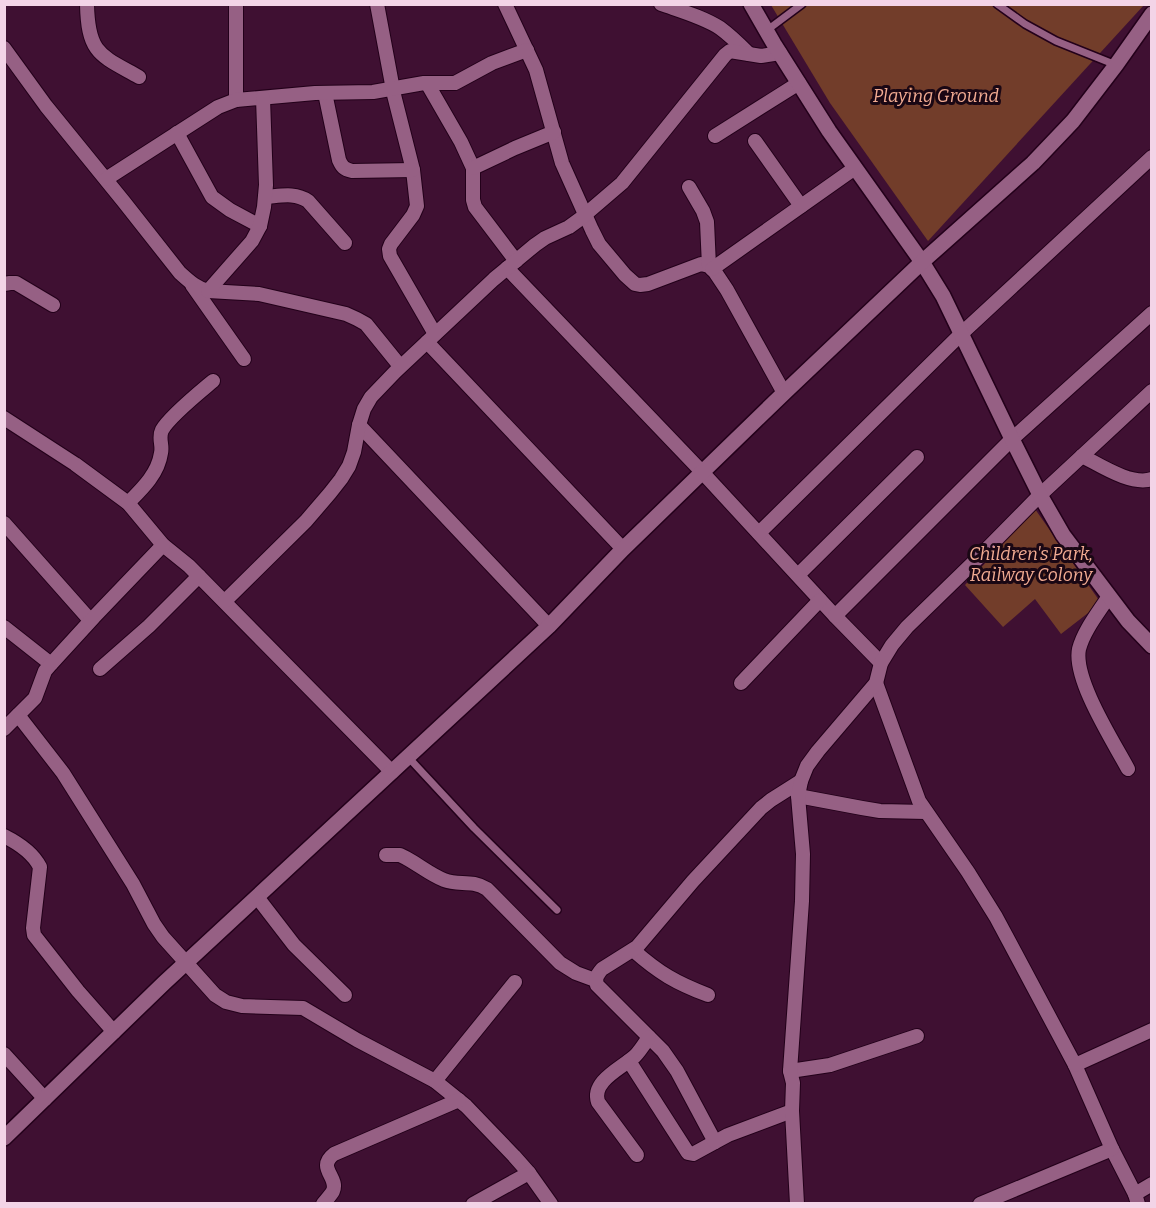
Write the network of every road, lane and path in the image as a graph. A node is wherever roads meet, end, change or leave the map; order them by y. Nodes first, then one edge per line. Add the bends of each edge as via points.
1 (87, 4) edge
2 (377, 4) edge
3 (505, 4) edge
4 (661, 4) edge
5 (751, 4) edge
6 (802, 4) edge
7 (997, 4) edge
8 (236, 6) dead end
9 (1152, 14) edge
10 (766, 31) junction
11 (5, 48) edge
12 (526, 50) junction
13 (780, 53) junction
14 (750, 55) junction
15 (1116, 65) junction
16 (139, 77) dead end
17 (427, 83) junction
18 (799, 83) junction
19 (393, 87) junction
20 (325, 93) junction
21 (264, 98) junction
22 (236, 100) junction
23 (554, 132) junction
24 (177, 133) junction
25 (715, 136) dead end
26 (755, 141) dead end
27 (1152, 157) edge
28 (473, 168) junction
29 (855, 168) junction
30 (413, 170) junction
31 (106, 179) junction
32 (689, 187) dead end
33 (265, 197) junction
34 (801, 206) junction
35 (585, 215) junction
36 (260, 226) junction
37 (345, 243) dead end
38 (922, 262) junction
39 (511, 264) junction
40 (710, 268) junction
41 (191, 283) junction
42 (4, 284) edge
43 (208, 291) junction
44 (53, 305) dead end
45 (1152, 314) edge
46 (961, 334) junction
47 (431, 338) junction
48 (244, 359) dead end
49 (400, 366) junction
50 (213, 381) dead end
51 (1152, 391) edge
52 (784, 393) junction
53 (4, 418) edge
54 (359, 425) junction
55 (1012, 440) junction
56 (1082, 456) junction
57 (917, 458) dead end
58 (702, 473) junction
59 (1152, 479) edge
60 (1040, 495) junction
61 (128, 503) junction
62 (4, 523) edge
63 (759, 533) junction
64 (164, 545) junction
65 (623, 549) junction
66 (798, 575) junction
67 (199, 576) junction
68 (1110, 596) junction
69 (820, 600) junction
70 (225, 601) junction
71 (835, 616) junction
72 (90, 620) junction
73 (549, 626) junction
74 (4, 627) edge
75 (1150, 640) edge
76 (881, 663) junction
77 (51, 664) junction
78 (100, 669) dead end
79 (741, 683) dead end
80 (876, 683) junction
81 (18, 715) junction
82 (4, 729) edge
83 (408, 757) junction
84 (1128, 769) dead end
85 (392, 772) junction
86 (801, 781) junction
87 (798, 796) junction
88 (926, 812) junction
89 (4, 836) edge
90 (386, 855) dead end
91 (257, 897) junction
92 (557, 910) dead end
93 (633, 950) junction
94 (186, 963) junction
95 (595, 980) junction
96 (515, 982) dead end
97 (345, 995) dead end
98 (708, 995) dead end
99 (1152, 1030) edge
100 (114, 1032) junction
101 (916, 1036) dead end
102 (650, 1037) junction
103 (4, 1054) edge
104 (629, 1061) junction
105 (1075, 1065) junction
106 (790, 1071) junction
107 (435, 1081) junction
108 (45, 1099) junction
109 (459, 1100) junction
110 (792, 1112) junction
111 (4, 1138) edge
112 (716, 1142) junction
113 (1112, 1149) junction
114 (637, 1155) dead end
115 (529, 1173) junction
116 (1152, 1184) edge
117 (1136, 1199) edge
118 (323, 1203) edge
119 (473, 1203) edge
120 (551, 1203) edge
121 (797, 1203) edge
122 (980, 1203) edge

1 - 16 street via 89,33 95,46 106,58
2 - 19 street
3 - 12 street
4 - 14 street via 719,27
5 - 10 street
6 - 10 lane
7 - 15 lane via 1056,41
8 - 22 street
9 - 15 street
10 - 13 street
11 - 31 street
12 - 17 street via 455,83
12 - 23 street via 536,70
13 - 14 street
13 - 18 street
14 - 35 street via 730,51 725,55 622,183
15 - 38 street via 1073,121 1033,164
17 - 19 street
17 - 28 street
18 - 25 street
18 - 29 street
19 - 20 street via 373,92
19 - 30 street
20 - 21 street
20 - 30 street via 339,160 345,170
21 - 22 street
21 - 33 street
22 - 24 street
23 - 28 street
23 - 35 street via 562,163
24 - 31 street
24 - 36 street via 212,197
26 - 34 street
27 - 46 street
28 - 39 street via 472,200
29 - 34 street
29 - 38 street
30 - 47 street via 417,206 389,249
31 - 41 street
32 - 40 street via 707,222
33 - 36 street
33 - 37 street via 301,196
34 - 40 street
35 - 39 street via 534,245
35 - 40 street via 599,244 635,284 648,284 701,264
36 - 43 street via 252,241
38 - 46 street
38 - 52 street
39 - 47 street
39 - 58 street
40 - 52 street via 727,290
41 - 43 street
41 - 48 street
42 - 44 street via 16,283
43 - 49 street via 259,294 346,314 366,324
45 - 55 street
46 - 55 street
46 - 63 street
47 - 49 street
47 - 65 street
49 - 54 street via 371,397
50 - 61 street via 162,431 162,450 153,473 147,485
51 - 56 street
52 - 58 street
53 - 61 street
54 - 70 street via 354,452 330,493
54 - 73 street
55 - 60 street
55 - 71 street
56 - 59 street via 1127,478
56 - 60 street
57 - 66 street
58 - 63 street
58 - 65 street
60 - 68 street via 1063,535
60 - 76 street via 907,627
61 - 64 street
62 - 72 street
63 - 66 street
64 - 67 street
64 - 72 street
65 - 73 street
66 - 69 street
67 - 70 street
67 - 78 street
68 - 75 street via 1128,621
68 - 84 street via 1085,635 1079,664 1082,679
69 - 71 street
69 - 79 street
70 - 85 street
71 - 76 street
72 - 77 street
73 - 83 street
74 - 77 street
76 - 80 street
77 - 81 street via 35,698
80 - 86 street via 818,751
80 - 88 street
81 - 82 street
81 - 94 street via 63,773 154,924
83 - 85 street
83 - 92 lane
85 - 91 street
86 - 87 street
86 - 93 street via 750,819
87 - 88 street via 880,811
87 - 106 street via 802,901
88 - 105 street via 996,916
89 - 100 street via 30,853 40,867 34,935
90 - 95 street via 399,855 447,881 480,884 560,963
91 - 94 street
91 - 97 street via 294,945
93 - 95 street via 602,969
93 - 98 street via 666,976
94 - 100 street
94 - 107 street via 226,1002 303,1008
95 - 102 street
96 - 107 street
99 - 105 street
100 - 108 street
101 - 106 street via 830,1065
102 - 104 street
102 - 112 street via 677,1071
103 - 108 street
104 - 112 street via 688,1153
104 - 114 street via 601,1083 596,1096
105 - 113 street
106 - 110 street
107 - 109 street
108 - 111 street
109 - 115 street
109 - 118 street via 334,1154 326,1166 333,1191
110 - 112 street
110 - 121 street
113 - 117 street
113 - 122 street
115 - 119 street
115 - 120 street
116 - 117 street

